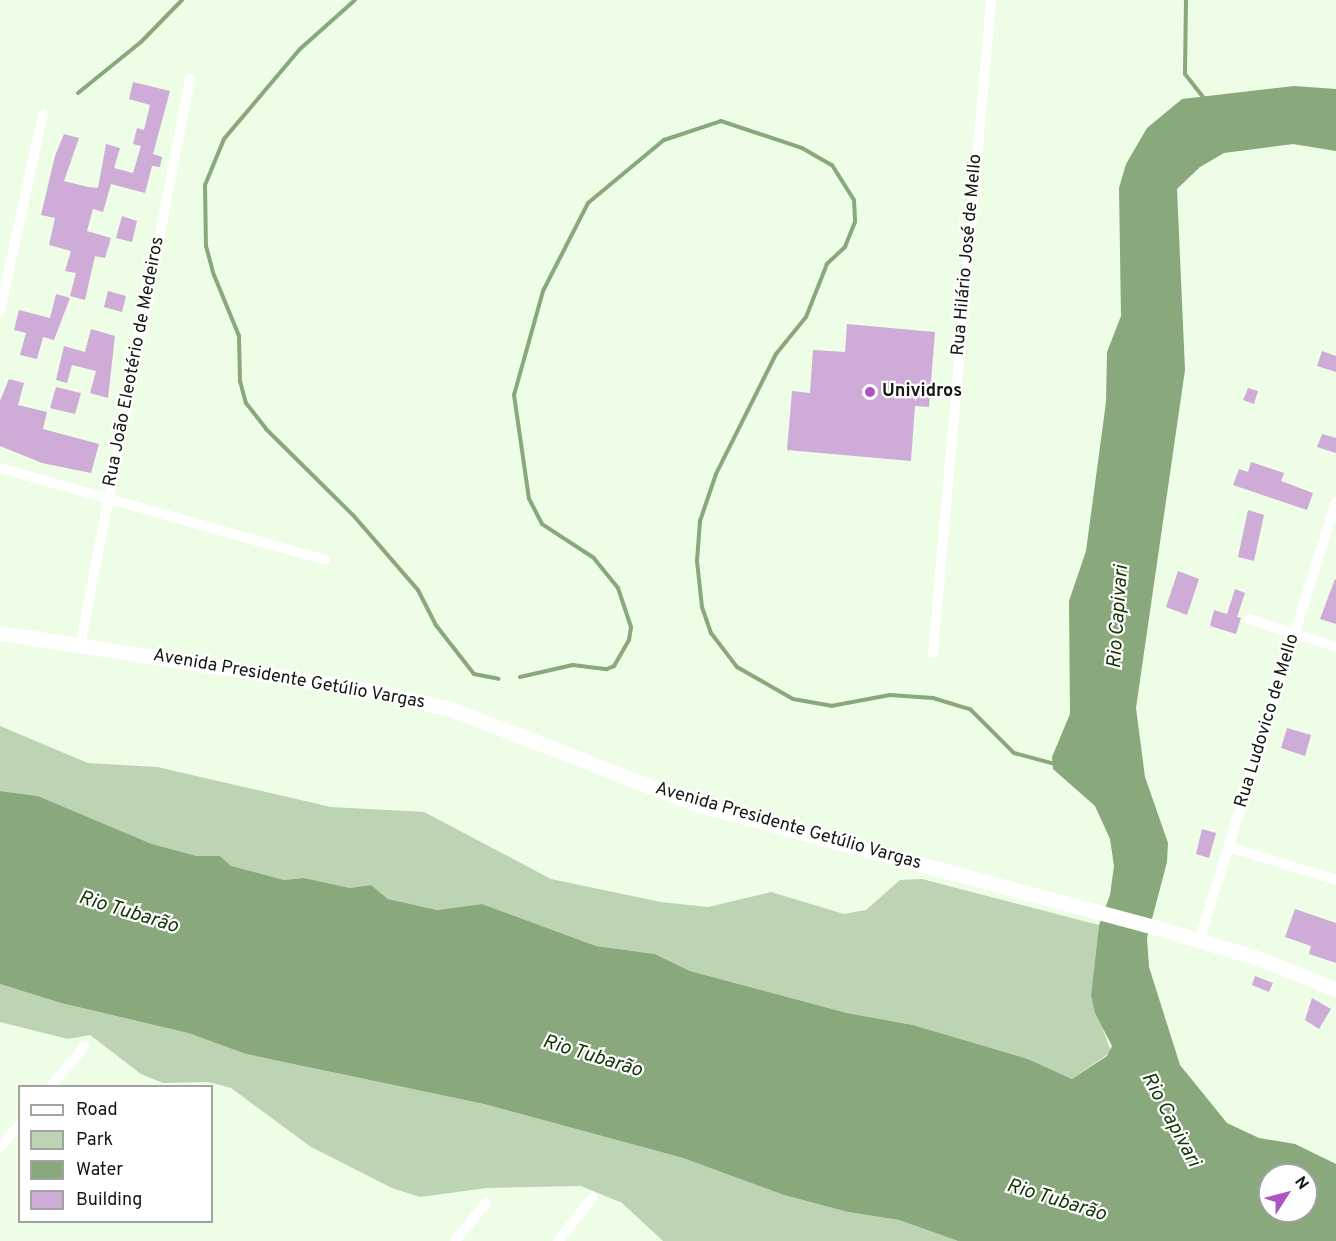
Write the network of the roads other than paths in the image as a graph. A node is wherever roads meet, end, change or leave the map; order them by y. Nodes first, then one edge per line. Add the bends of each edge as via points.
1 (991, 0) edge
2 (189, 79) dead end
3 (43, 114) dead end
4 (0, 311) edge
5 (0, 468) edge
6 (108, 498) junction
7 (1336, 502) edge
8 (325, 560) dead end
9 (1249, 619) dead end
10 (0, 633) edge
11 (1295, 634) junction
12 (80, 646) junction
13 (1336, 647) edge
14 (933, 653) dead end
15 (1228, 847) junction
16 (1336, 880) edge
17 (1199, 941) junction
18 (1336, 988) edge
19 (85, 1046) dead end
20 (52, 1085) edge
21 (18, 1126) edge
22 (0, 1147) edge
23 (594, 1197) dead end
24 (486, 1203) dead end
25 (455, 1241) edge
26 (558, 1241) edge

1 - 14 street, Rua Hilário José de Mello
2 - 6 street, Rua João Eleotério de Medeiros
3 - 4 street
5 - 6 street
6 - 8 street
6 - 12 street, Rua João Eleotério de Medeiros
7 - 11 street, Rua Ludovico de Mello
9 - 11 street
10 - 12 main road, Avenida Presidente Getúlio Vargas
11 - 13 street
11 - 15 street, Rua Ludovico de Mello
12 - 17 main road, Avenida Presidente Getúlio Vargas via 369,690 441,706 699,805
15 - 16 street
15 - 17 street, Rua Ludovico de Mello
17 - 18 main road, Avenida Presidente Getúlio Vargas
19 - 20 street
21 - 22 street
23 - 26 street
24 - 25 street

